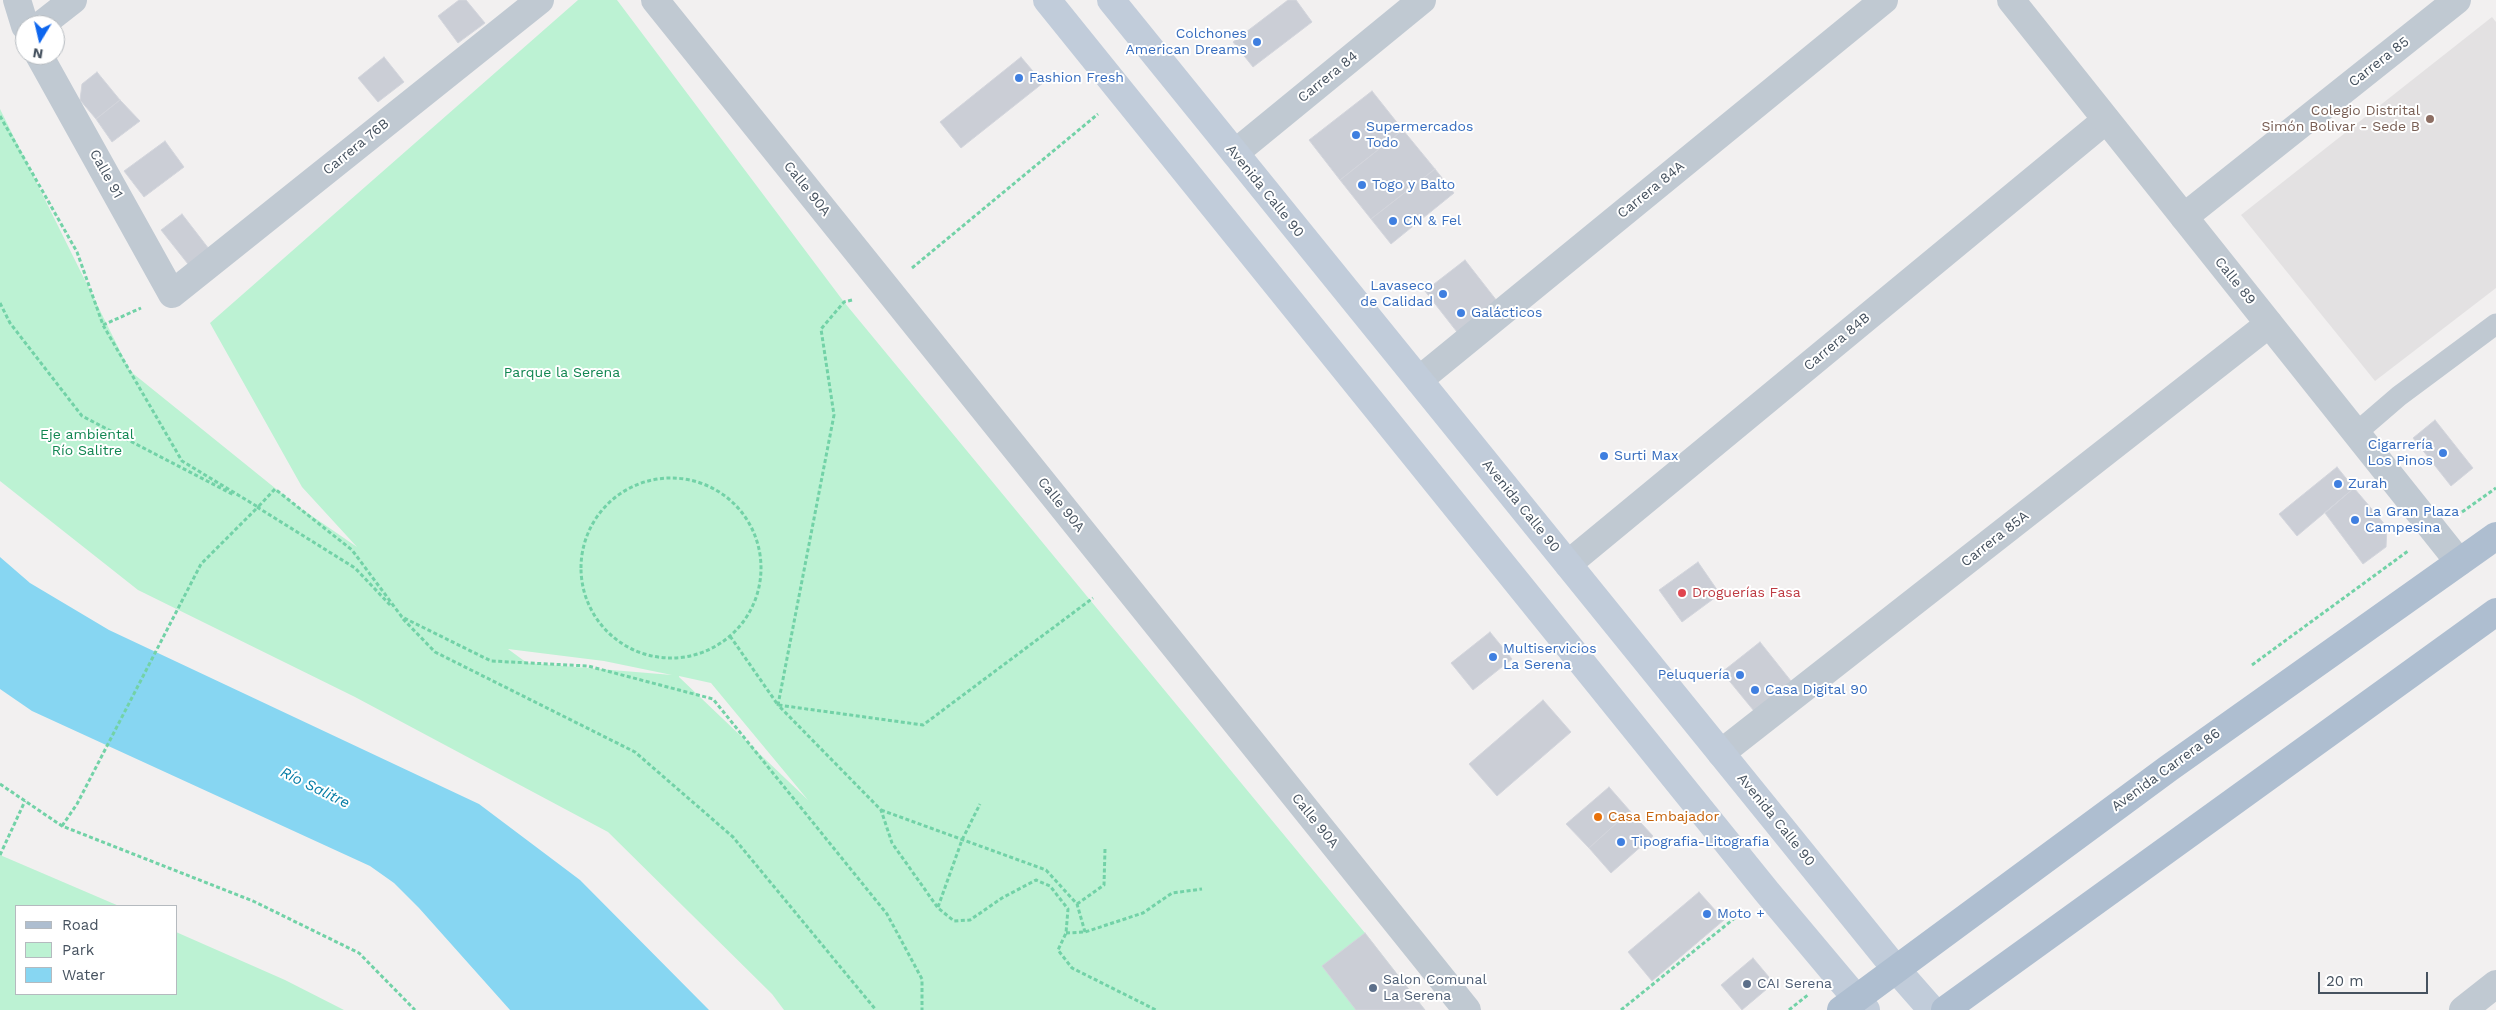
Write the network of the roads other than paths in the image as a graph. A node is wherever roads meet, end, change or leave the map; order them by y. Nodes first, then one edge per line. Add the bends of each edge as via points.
1 (17, 0) edge
2 (73, 0) edge
3 (540, 0) edge
4 (655, 0) edge
5 (1047, 0) edge
6 (1111, 0) edge
7 (1422, 0) edge
8 (1884, 0) edge
9 (2011, 0) edge
10 (2457, 0) edge
11 (22, 15) edge
12 (54, 15) edge
13 (45, 65) edge
14 (2106, 120) junction
15 (1235, 153) junction
16 (2184, 217) junction
17 (172, 294) joint
18 (2269, 324) junction
19 (2496, 324) edge
20 (1418, 380) junction
21 (2356, 433) junction
22 (2496, 536) edge
23 (2459, 562) junction
24 (1568, 564) junction
25 (2496, 612) edge
26 (1721, 753) junction
27 (1895, 968) junction
28 (2496, 984) edge
29 (1854, 1006) edge
30 (1467, 1010) edge
31 (1932, 1010) edge
32 (1945, 1010) edge
33 (2463, 1010) edge

1 - 11 street
2 - 12 street
3 - 17 street, Carrera 76B
4 - 30 street, Calle 90A
5 - 29 main road via 1767,892
6 - 15 main road, Avenida Calle 90
7 - 15 street, Carrera 84
8 - 20 street, Carrera 84A
9 - 14 street, Calle 89
10 - 16 street, Carrera 85
13 - 17 street, Calle 91
14 - 16 street, Calle 89
14 - 24 street, Carrera 84B
15 - 20 main road, Avenida Calle 90
16 - 18 street, Calle 89
18 - 21 street, Calle 89
18 - 26 street, Carrera 85A
19 - 21 lane via 2399,396
20 - 24 main road, Avenida Calle 90
21 - 23 street, Calle 89
22 - 23 main road, Avenida Carrera 86
23 - 27 main road, Avenida Carrera 86
24 - 26 main road, Avenida Calle 90
25 - 32 main road
26 - 27 main road, Avenida Calle 90
27 - 29 main road, Avenida Carrera 86
27 - 31 main road, Avenida Calle 90
28 - 33 street

